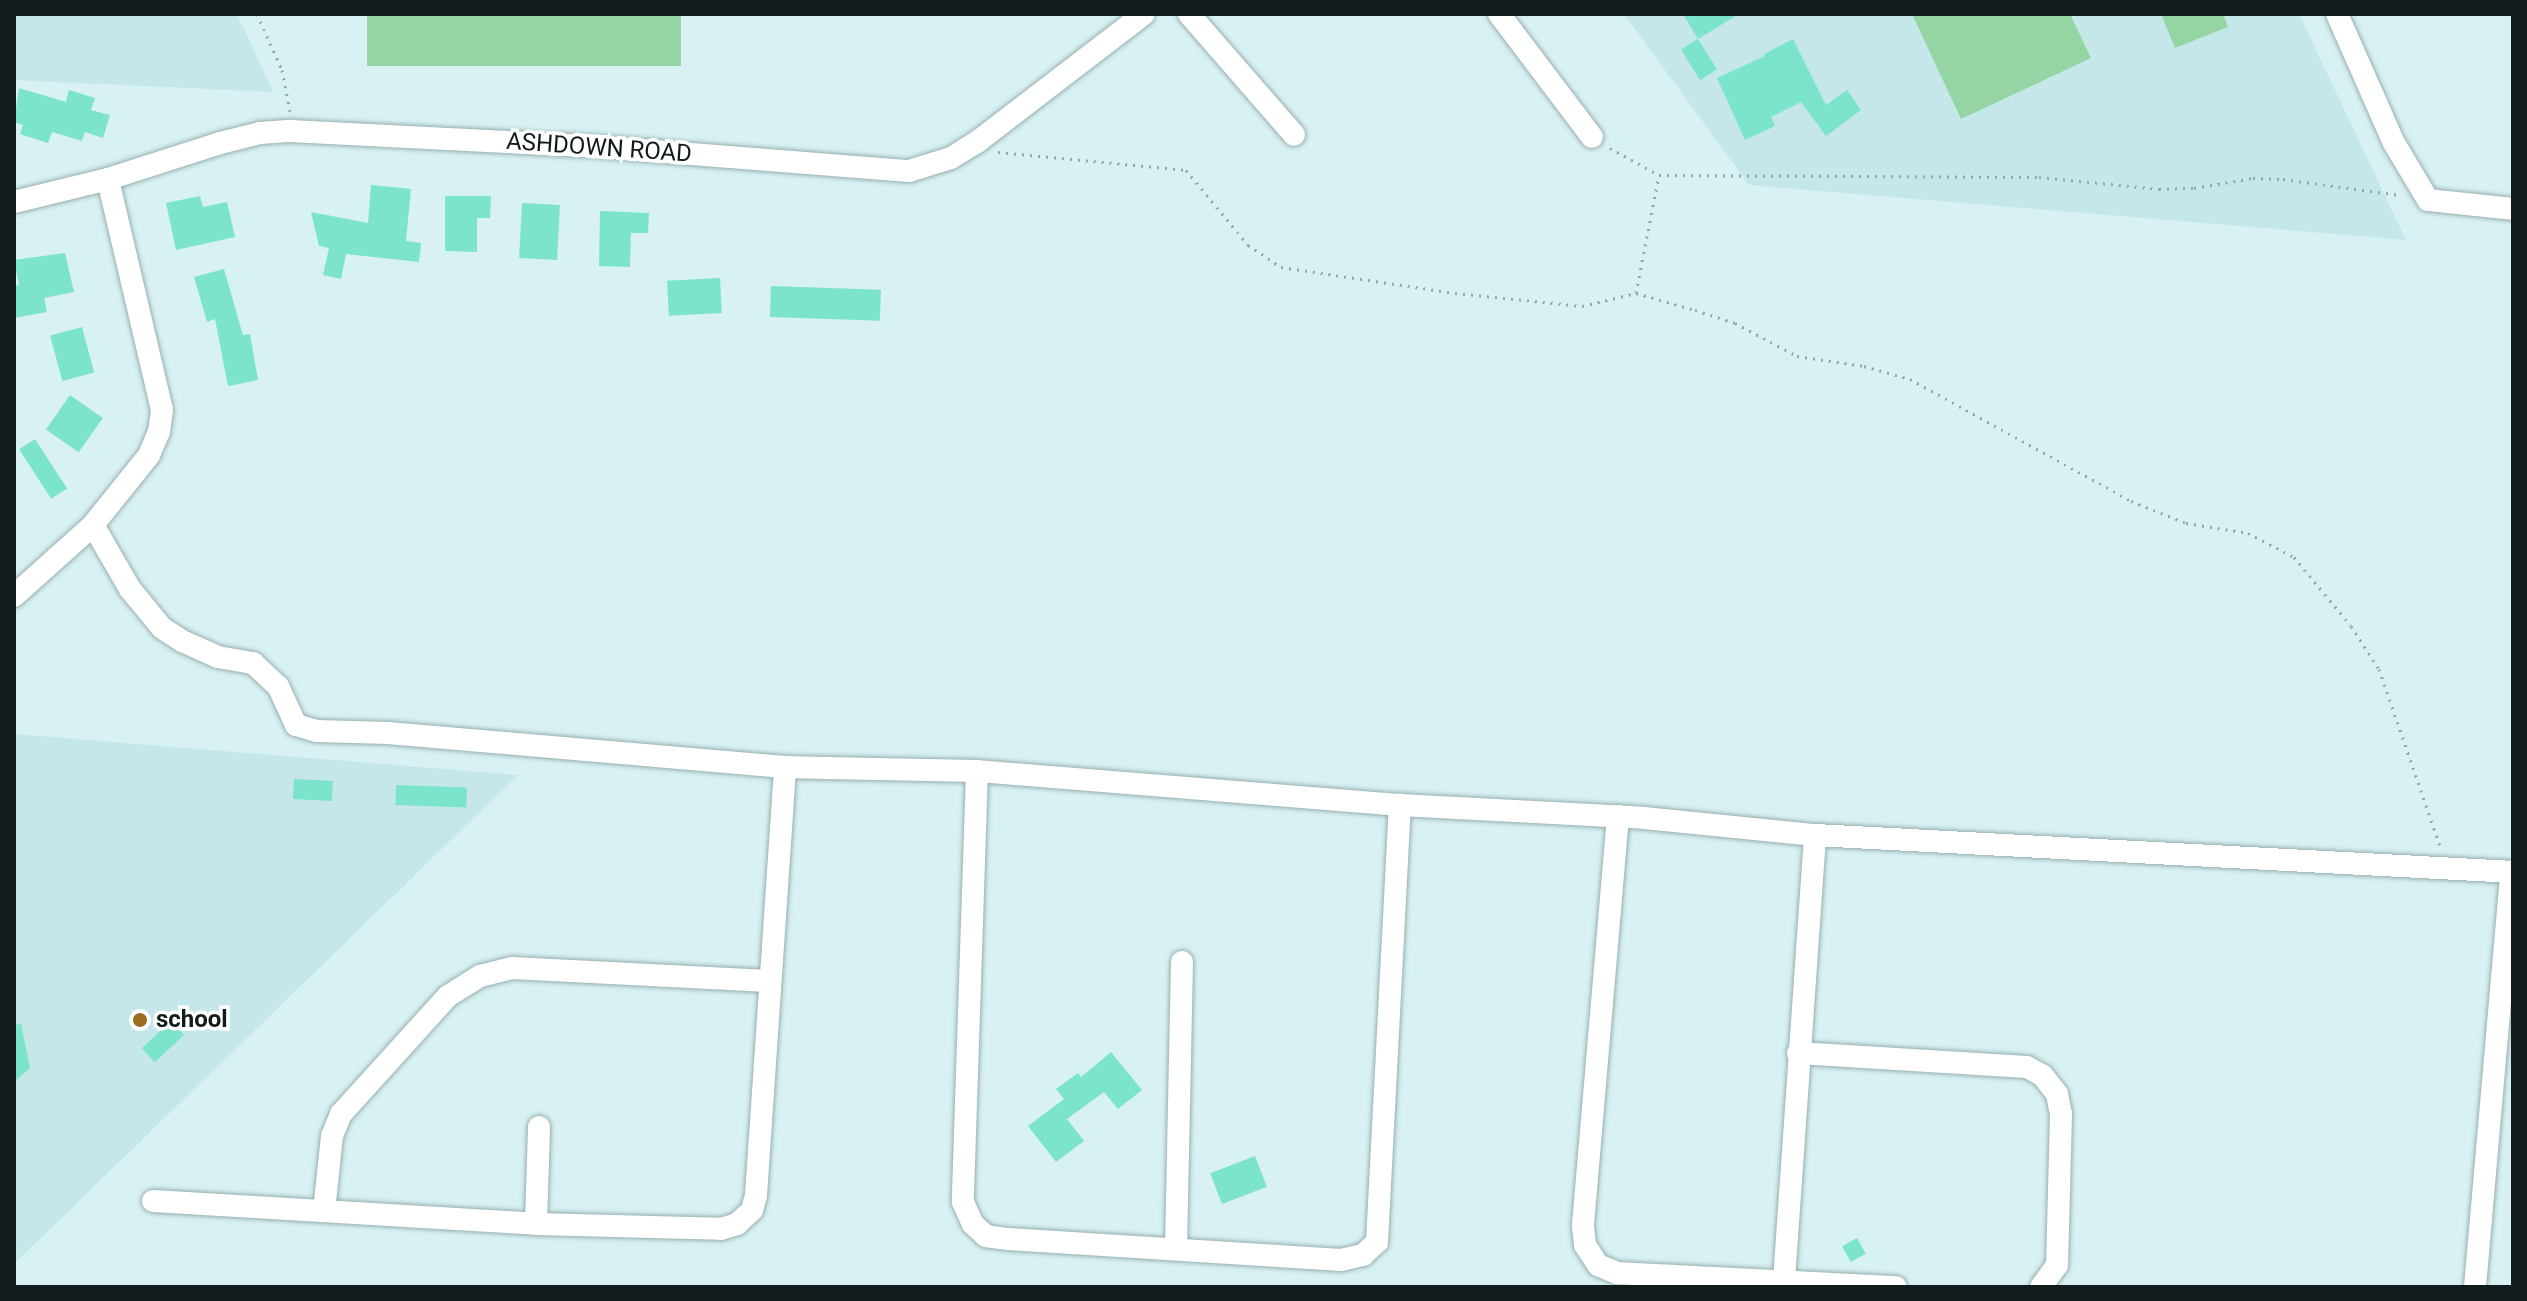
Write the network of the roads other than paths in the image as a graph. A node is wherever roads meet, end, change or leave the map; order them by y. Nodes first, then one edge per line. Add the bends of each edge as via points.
1 (1144, 14) edge
2 (1189, 14) edge
3 (1499, 14) edge
4 (2337, 14) edge
5 (1294, 135) dead end
6 (1592, 137) road end
7 (108, 179) junction
8 (14, 202) edge
9 (2513, 209) edge
10 (93, 525) junction
11 (14, 596) edge
12 (785, 767) junction
13 (977, 771) junction
14 (1400, 805) junction
15 (1618, 816) junction
16 (1815, 835) junction
17 (2512, 872) edge
18 (1182, 962) dead end
19 (768, 981) junction
20 (1798, 1053) junction
21 (539, 1127) dead end
22 (153, 1201) dead end
23 (324, 1211) junction
24 (536, 1224) junction
25 (1176, 1248) junction
26 (1784, 1280) junction
27 (1896, 1287) edge
28 (2041, 1287) edge
29 (2475, 1287) edge

1 - 7 street, ASHDOWN ROAD via 977,142 951,158 909,171 590,146 291,131 220,143
2 - 5 street
3 - 6 street
4 - 9 street via 2394,143 2428,200
7 - 8 street, ASHDOWN ROAD
7 - 10 street via 162,410 149,455
10 - 11 street
10 - 12 street via 130,589 162,628 218,657 253,663 278,686 296,725 306,730
12 - 13 street
12 - 19 street
13 - 14 street
13 - 25 street via 963,1202 973,1224 986,1236
14 - 15 street
14 - 25 street via 1377,1242 1363,1255 1341,1260
15 - 16 street
15 - 26 street via 1585,1245 1598,1265 1617,1273
16 - 17 street
16 - 20 street
17 - 29 street
18 - 25 street
19 - 23 street via 513,968 480,976 448,996 341,1114 332,1136
19 - 24 street via 752,1210 737,1224 721,1229
20 - 26 street
20 - 28 street via 2027,1067 2043,1076 2057,1094 2061,1114 2057,1265
21 - 24 street
22 - 23 street
23 - 24 street
26 - 27 street

